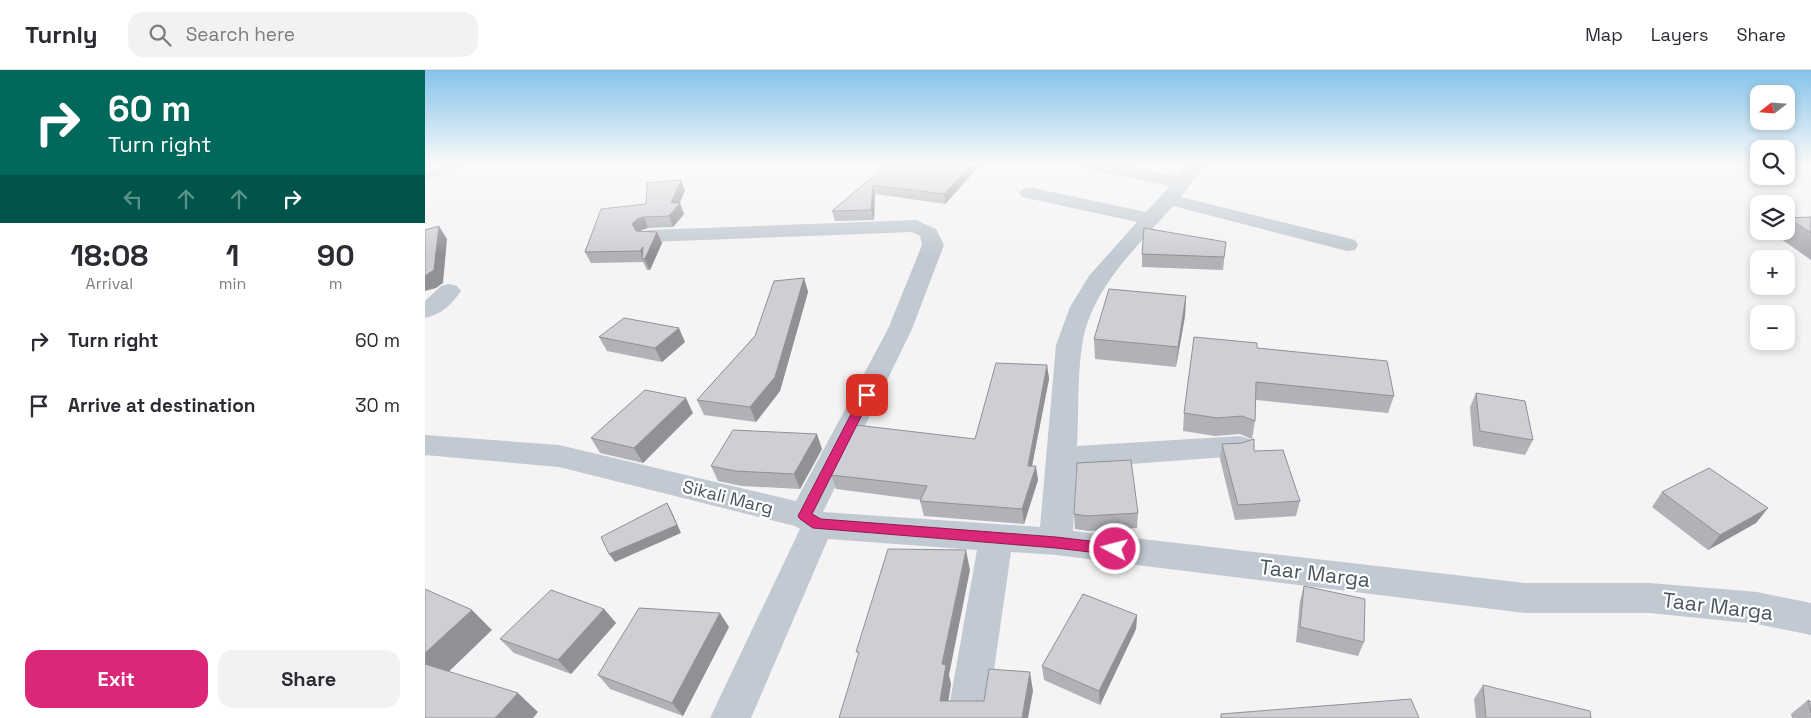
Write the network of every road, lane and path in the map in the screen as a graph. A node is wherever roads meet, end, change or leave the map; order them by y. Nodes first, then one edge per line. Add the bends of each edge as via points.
1 (1035, 194) edge
2 (1172, 194) edge
3 (1215, 194) edge
4 (1150, 219) junction
5 (649, 236) edge
6 (1347, 244) dead end
7 (449, 291) dead end
8 (425, 311) edge
9 (425, 445) edge
10 (1240, 446) edge
11 (1061, 458) junction
12 (811, 520) junction
13 (996, 538) junction
14 (1056, 542) junction
15 (1811, 619) edge
16 (730, 718) edge
17 (967, 718) edge

1 - 4 street
2 - 4 street
3 - 6 street
4 - 11 street via 1100,276 1081,307 1069,345
5 - 12 street via 916,226 929,233 933,245 899,329
7 - 8 street via 438,304
9 - 12 street, Sikali Marg via 559,456
10 - 11 street
11 - 14 street
12 - 13 street, Taar Marga
12 - 16 street
13 - 14 street, Taar Marga
13 - 17 street
14 - 15 street, Taar Marga via 1525,598 1650,598 1757,608

